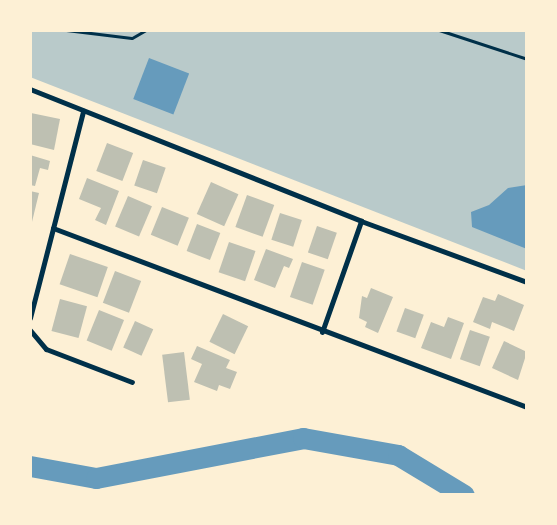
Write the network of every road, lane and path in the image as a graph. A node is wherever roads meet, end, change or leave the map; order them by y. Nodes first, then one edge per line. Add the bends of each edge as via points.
1 (66, 30) edge
2 (146, 30) edge
3 (439, 30) edge
4 (527, 59) edge
5 (30, 89) edge
6 (83, 111) junction
7 (361, 221) junction
8 (53, 228) junction
9 (527, 282) edge
10 (30, 318) edge
11 (30, 330) edge
12 (322, 332) junction
13 (132, 381) dead end
14 (527, 407) edge

1 - 2 lane via 132,38
3 - 4 lane
5 - 6 street
6 - 7 street
6 - 8 street
7 - 9 street
7 - 12 street
8 - 10 street
8 - 12 street
11 - 13 street via 46,349
12 - 14 street

